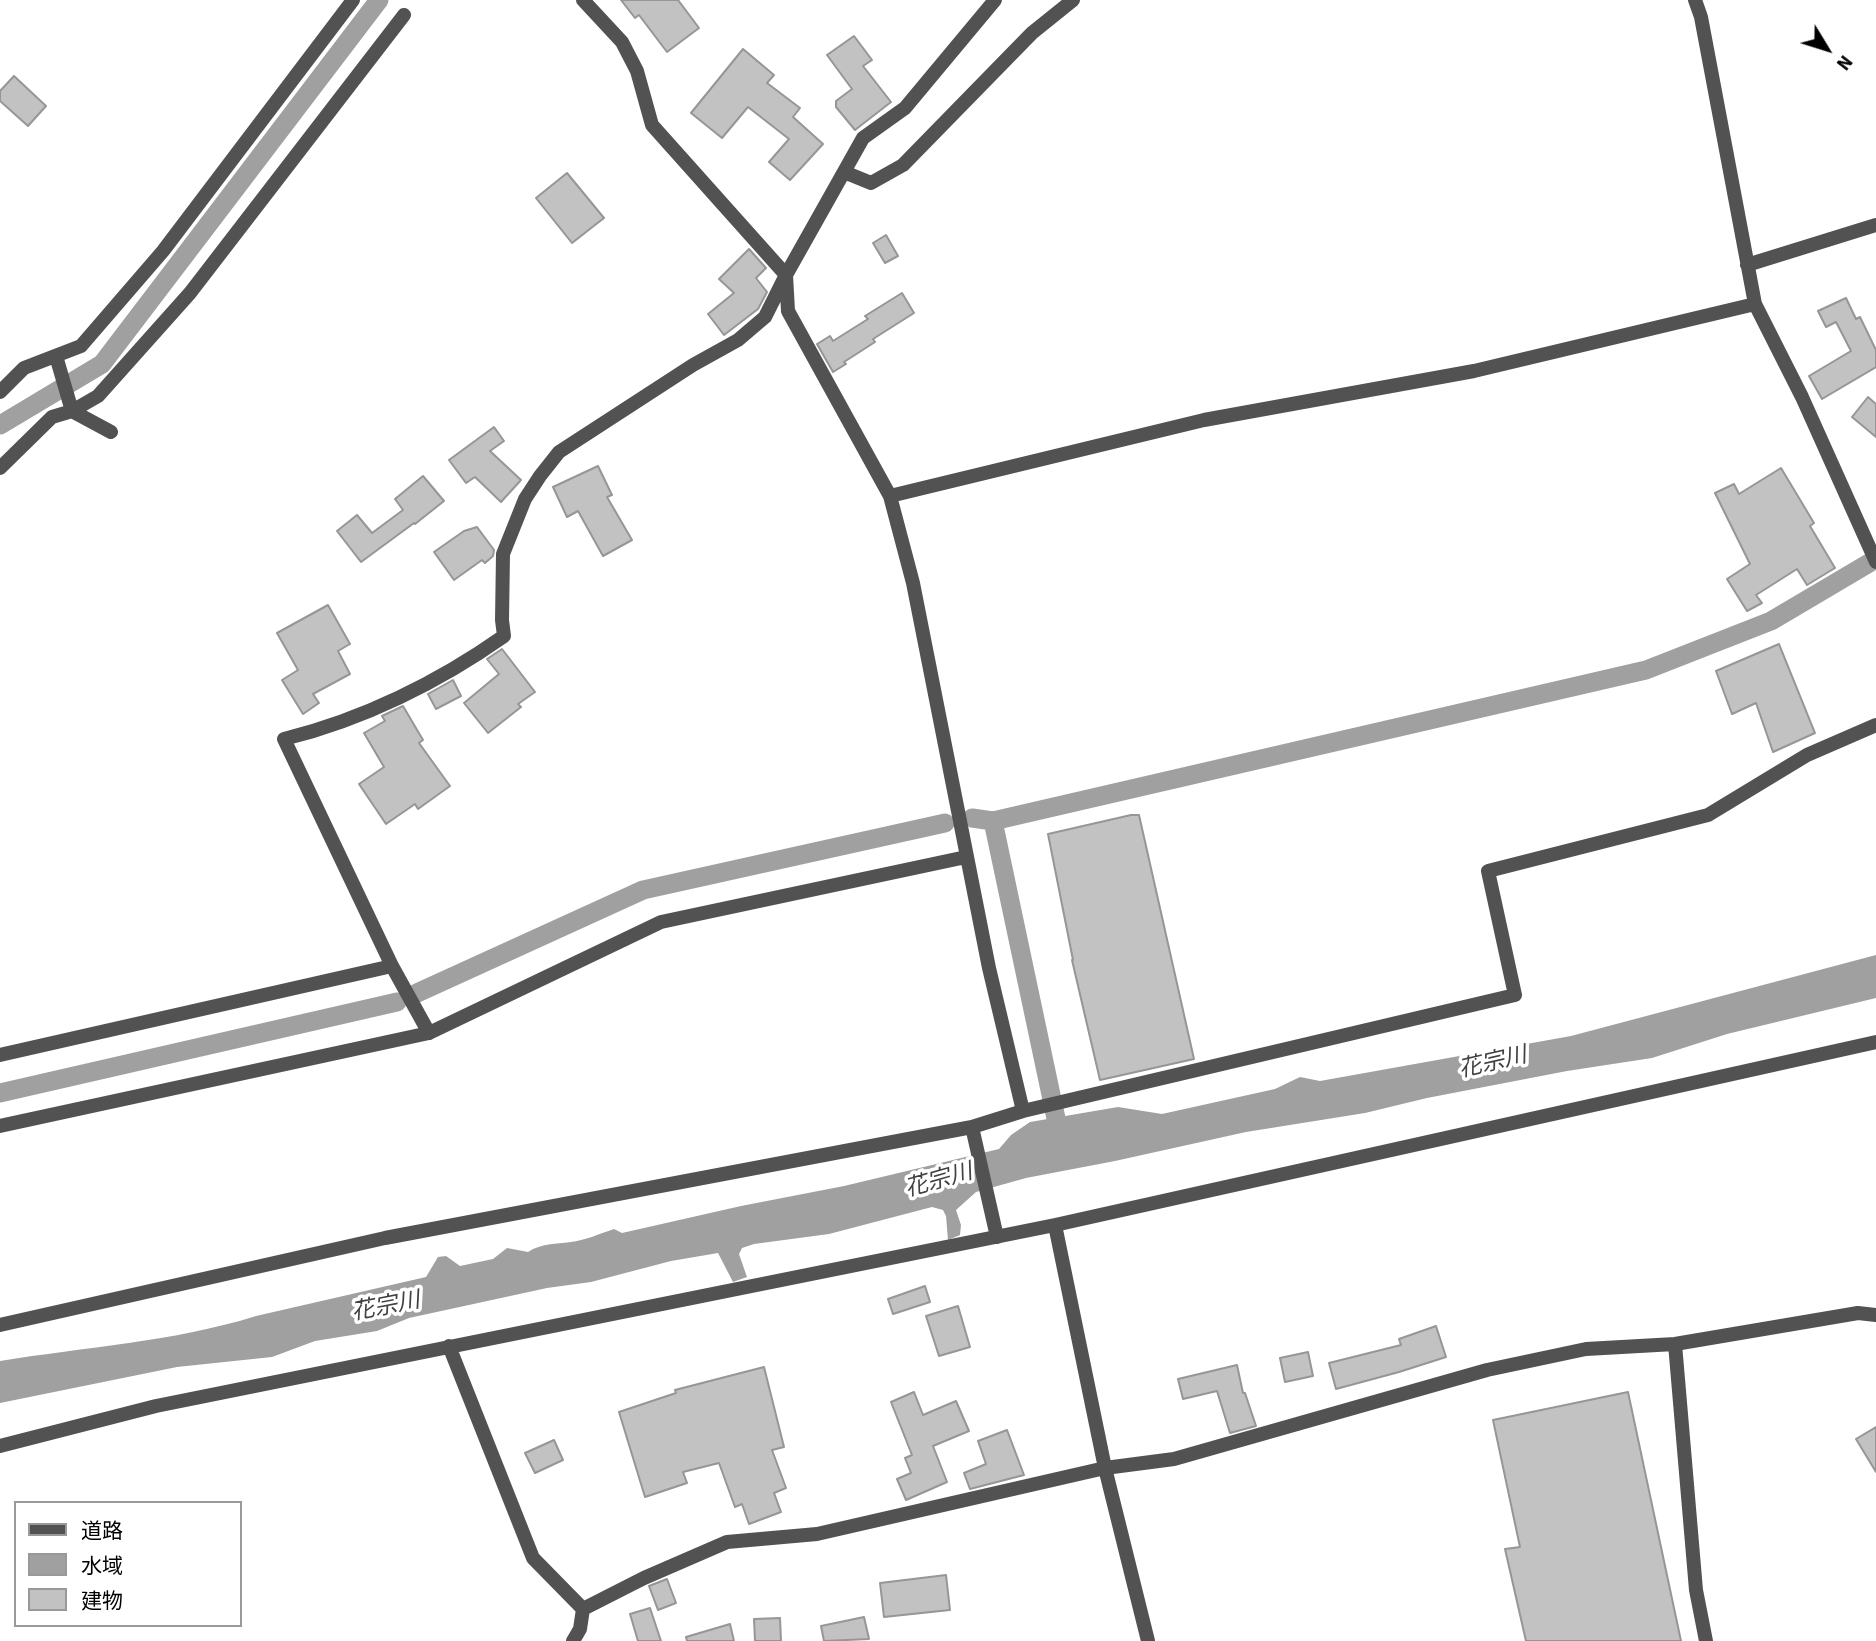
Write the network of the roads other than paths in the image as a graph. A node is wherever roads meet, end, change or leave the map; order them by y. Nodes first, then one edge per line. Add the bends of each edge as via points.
1 (353, 0) edge
2 (583, 0) edge
3 (995, 0) edge
4 (1073, 0) edge
5 (1695, 0) edge
6 (404, 15) dead end
7 (845, 173) junction
8 (1876, 225) edge
9 (1747, 265) junction
10 (786, 275) junction
11 (1755, 304) junction
12 (56, 356) junction
13 (0, 392) edge
14 (72, 411) junction
15 (111, 432) dead end
16 (0, 468) edge
17 (890, 496) junction
18 (1873, 556) edge
19 (1876, 725) edge
20 (966, 857) junction
21 (392, 966) junction
22 (429, 1032) junction
23 (1876, 1042) edge
24 (0, 1055) edge
25 (1023, 1111) junction
26 (0, 1126) edge
27 (972, 1127) junction
28 (1055, 1225) junction
29 (997, 1237) junction
30 (1876, 1315) edge
31 (0, 1325) edge
32 (1675, 1344) junction
33 (449, 1346) junction
34 (0, 1446) edge
35 (1107, 1471) junction
36 (583, 1609) junction
37 (573, 1641) edge
38 (1148, 1641) edge
39 (1706, 1641) edge

1 - 12 street via 163,251 81,346
2 - 10 street via 622,42 637,71 652,125
3 - 7 street via 905,108 863,138
4 - 7 street via 1032,33 903,165 871,183
5 - 9 street
6 - 14 street via 190,293 98,396
7 - 10 street
8 - 9 street
9 - 11 street
10 - 17 street via 788,311
10 - 21 street via 765,317 738,340 559,452 540,475 513,524 503,554 504,636 472,659 401,696 328,729 284,739
11 - 17 street via 1475,371 1204,420
11 - 18 street
12 - 13 street via 24,368
12 - 14 street
14 - 15 street
14 - 16 street via 51,417
17 - 20 street via 913,583
19 - 25 street via 1807,755 1708,815 1488,871 1516,995
20 - 22 street via 661,922
20 - 25 street
21 - 22 street
21 - 24 street
22 - 26 street
23 - 28 street
25 - 27 street
27 - 29 street
27 - 31 street via 385,1238
28 - 29 street
28 - 35 street
29 - 33 street
30 - 32 street via 1858,1313
32 - 35 street via 1586,1349 1487,1370 1174,1459
32 - 39 street via 1696,1590
33 - 34 street via 156,1406
33 - 36 street via 533,1558
35 - 36 street via 817,1534 727,1542
35 - 38 street
36 - 37 street

